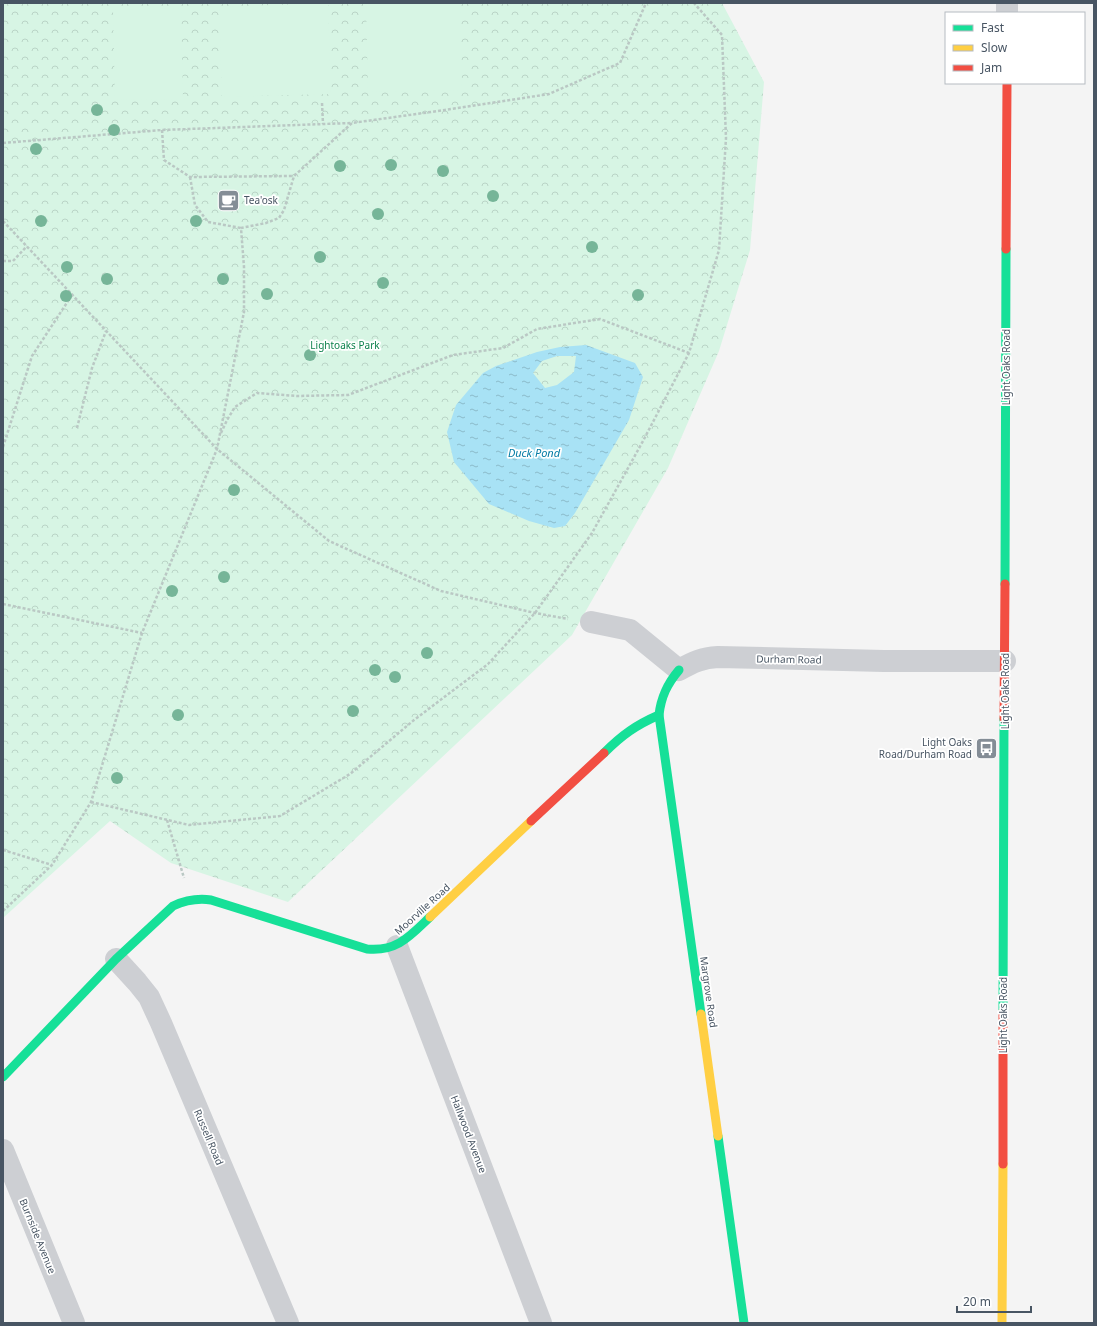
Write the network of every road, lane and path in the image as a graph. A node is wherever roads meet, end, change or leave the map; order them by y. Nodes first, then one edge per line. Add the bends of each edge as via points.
1 (646, 3) edge
2 (694, 3) edge
3 (1007, 84) edge
4 (322, 103) dead end
5 (352, 123) junction
6 (323, 124) junction
7 (162, 130) junction
8 (3, 143) edge
9 (294, 176) junction
10 (190, 177) junction
11 (3, 221) edge
12 (241, 228) junction
13 (27, 246) junction
14 (3, 261) edge
15 (72, 295) junction
16 (106, 331) junction
17 (689, 354) junction
18 (77, 428) dead end
19 (219, 438) junction
20 (3, 446) edge
21 (217, 449) junction
22 (3, 604) edge
23 (535, 613) junction
24 (590, 622) joint
25 (142, 633) junction
26 (1005, 661) junction
27 (679, 670) junction
28 (659, 715) junction
29 (91, 802) junction
30 (167, 819) junction
31 (3, 850) edge
32 (52, 865) junction
33 (190, 899) junction
34 (3, 911) edge
35 (397, 946) junction
36 (116, 959) junction
37 (3, 1077) edge
38 (3, 1150) edge
39 (74, 1323) edge
40 (288, 1323) edge
41 (541, 1323) edge
42 (744, 1323) edge
43 (1002, 1323) edge

1 - 5 path via 620,63 549,94
2 - 17 path via 722,35 726,138 719,250
3 - 26 street, Light Oaks Road
4 - 6 path
5 - 6 path
5 - 9 path
6 - 7 path
7 - 8 path
7 - 10 path via 164,160
9 - 10 path
9 - 12 path via 284,210 279,218
10 - 12 path via 195,205 208,222
11 - 13 path
12 - 19 path via 244,312
13 - 14 path via 13,261
13 - 15 path
15 - 16 path
15 - 20 path via 32,356
16 - 18 path via 92,368
16 - 21 path
17 - 19 path via 600,319 537,329 503,348 453,354 348,395 297,396 257,393 235,407
17 - 23 path via 592,532
19 - 21 path
21 - 23 path via 329,540 441,591
21 - 25 path
22 - 25 path
23 - 24 path
23 - 30 path via 488,664 414,720 350,774 280,816 189,825
24 - 27 street via 630,630
25 - 29 path
26 - 27 street, Durham Road via 718,657 704,658
26 - 43 street, Light Oaks Road
27 - 28 street, Margrove Road via 664,691
28 - 35 street, Moorville Road via 624,734
28 - 42 street, Margrove Road
29 - 30 path
29 - 32 path
30 - 33 path
31 - 32 path
32 - 34 path
33 - 35 street, Moorville Road via 211,900 367,949
33 - 36 street, Moorville Road via 173,906
35 - 41 street, Hallwood Avenue
36 - 37 street
36 - 40 street, Russell Road via 149,998 161,1023
38 - 39 street, Burnside Avenue

